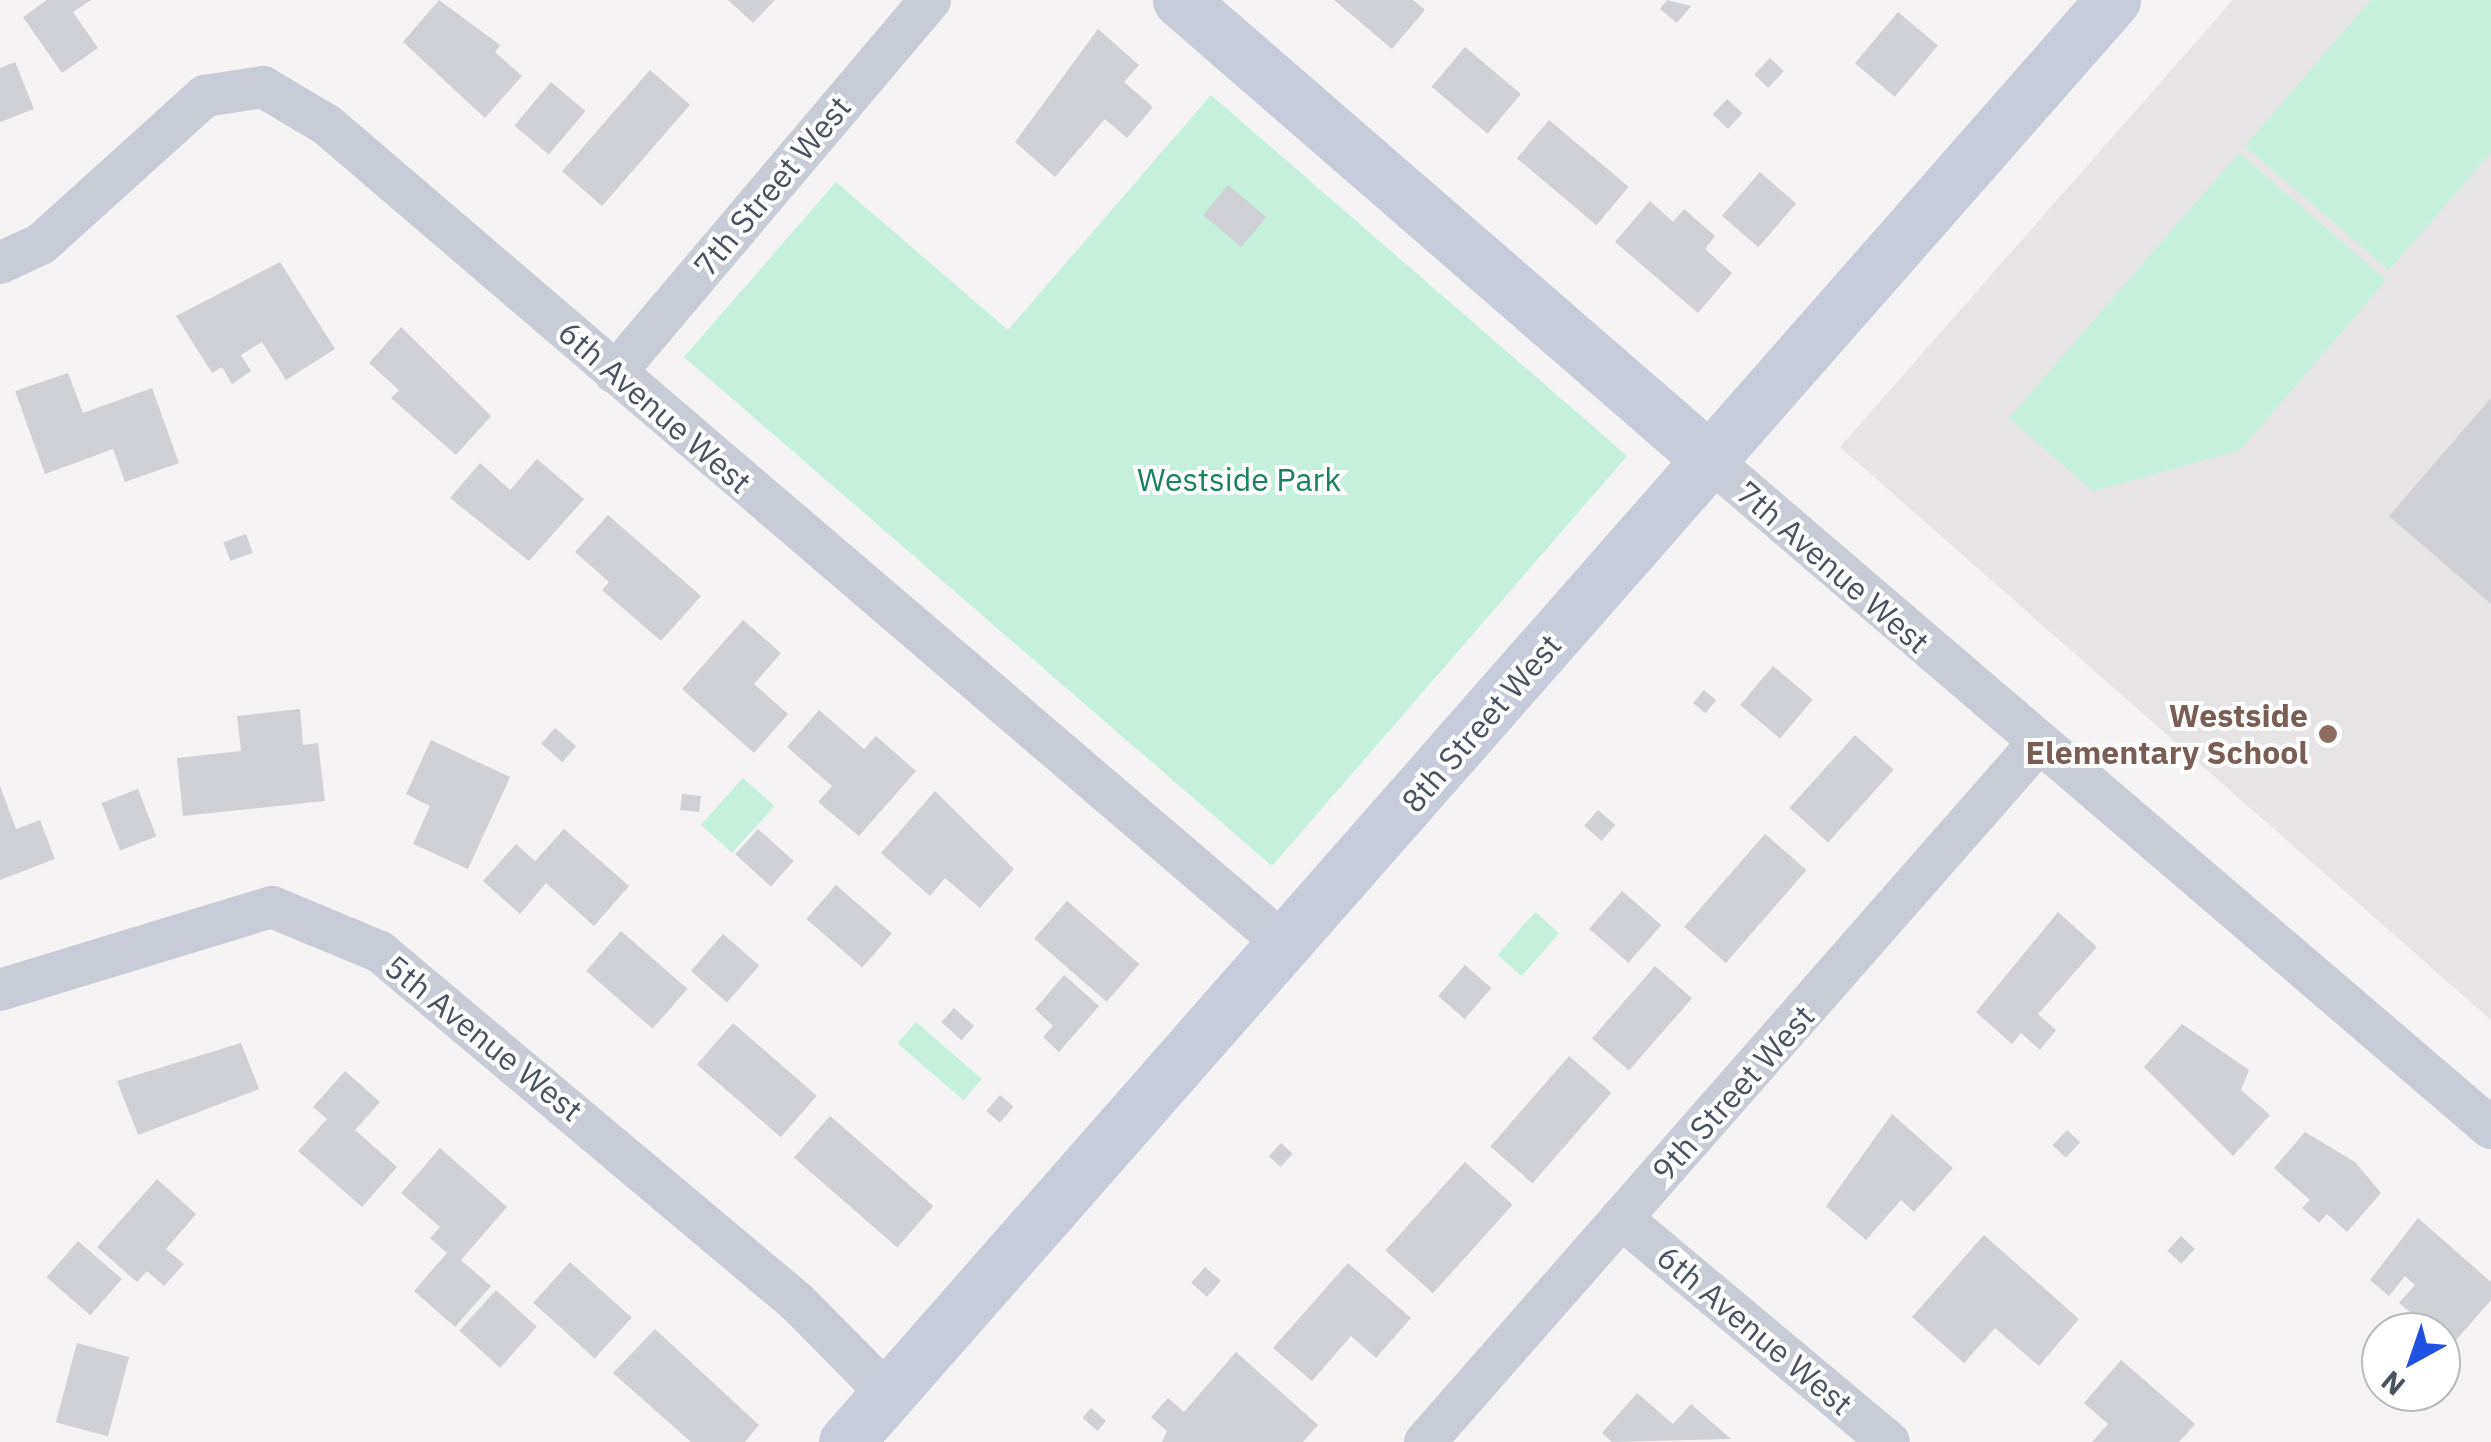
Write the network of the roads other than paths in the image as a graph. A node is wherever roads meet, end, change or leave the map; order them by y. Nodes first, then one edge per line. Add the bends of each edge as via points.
1 (930, 0) edge
2 (1180, 0) edge
3 (2110, 1) edge
4 (0, 264) edge
5 (615, 373) junction
6 (1709, 459) junction
7 (2039, 742) junction
8 (1288, 947) junction
9 (0, 990) edge
10 (2491, 1128) edge
11 (1621, 1218) junction
12 (887, 1392) junction
13 (846, 1442) edge
14 (1425, 1442) edge
15 (1889, 1442) edge

1 - 5 street, 7th Street West
2 - 6 street, 7th Avenue West
3 - 6 street, 8th Street West
4 - 5 street, 6th Avenue West via 41,244 205,96 263,87 327,125
5 - 8 street, 6th Avenue West
6 - 7 street, 7th Avenue West
6 - 8 street, 8th Street West
7 - 10 street, 7th Avenue West
7 - 11 street, 9th Street West
8 - 12 street, 8th Street West
9 - 12 street, 5th Avenue West via 272,906 380,952 796,1302
11 - 14 street, 9th Street West
11 - 15 street, 6th Avenue West
12 - 13 street, 8th Street West

